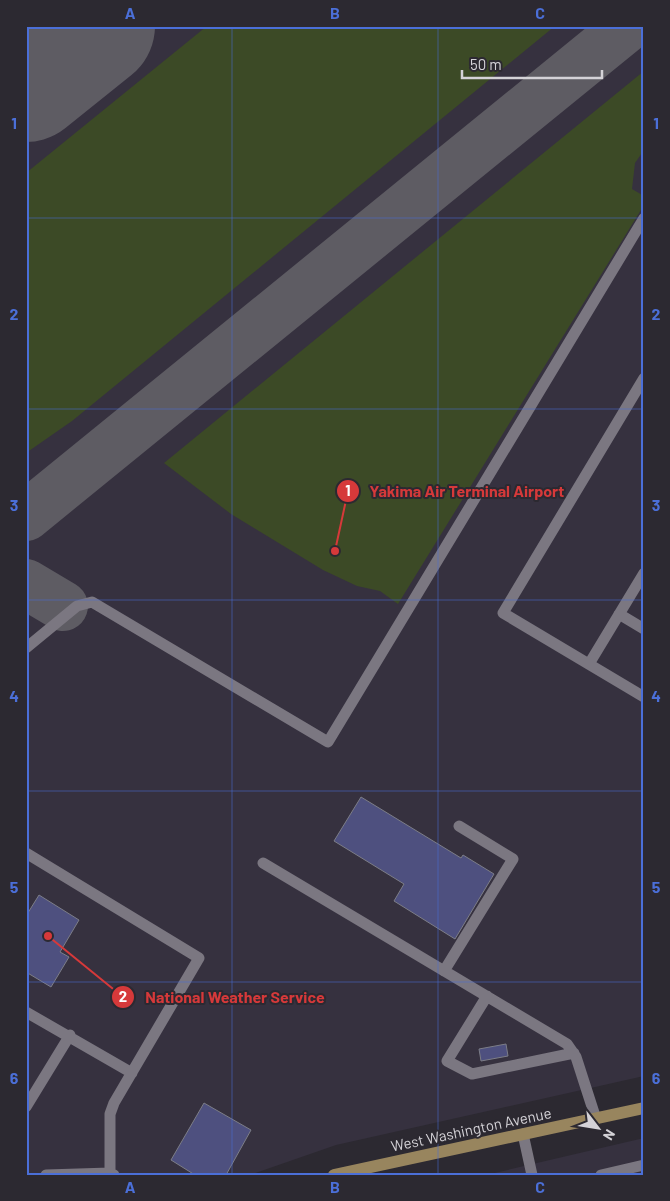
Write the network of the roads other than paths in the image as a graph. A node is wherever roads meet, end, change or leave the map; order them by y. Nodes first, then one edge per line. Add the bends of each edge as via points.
1 (644, 218) edge
2 (644, 378) edge
3 (644, 573) edge
4 (619, 614) junction
5 (644, 629) edge
6 (26, 648) edge
7 (589, 664) junction
8 (644, 697) edge
9 (459, 826) dead end
10 (26, 853) edge
11 (263, 863) dead end
12 (444, 971) junction
13 (487, 996) junction
14 (26, 1012) edge
15 (70, 1036) junction
16 (574, 1053) junction
17 (132, 1073) junction
18 (26, 1107) edge
19 (644, 1108) edge
20 (596, 1119) junction
21 (523, 1134) junction
22 (644, 1165) edge
23 (112, 1174) edge
24 (46, 1175) edge
25 (334, 1175) edge
26 (532, 1175) edge
27 (601, 1175) edge

1 - 6 lane via 328,742 92,602 78,606
2 - 7 lane via 503,613
3 - 4 lane
4 - 5 lane
4 - 7 lane
7 - 8 lane
9 - 12 lane via 513,859
10 - 17 lane via 199,958
11 - 12 lane
12 - 13 lane
13 - 16 lane via 567,1044
13 - 16 lane via 447,1061 472,1074
14 - 15 lane
15 - 17 lane
15 - 18 lane
16 - 20 lane
17 - 23 lane via 110,1114
19 - 20 main road, West Washington Avenue
20 - 21 main road, West Washington Avenue
21 - 25 main road, West Washington Avenue
21 - 26 lane
22 - 27 lane
23 - 24 lane

